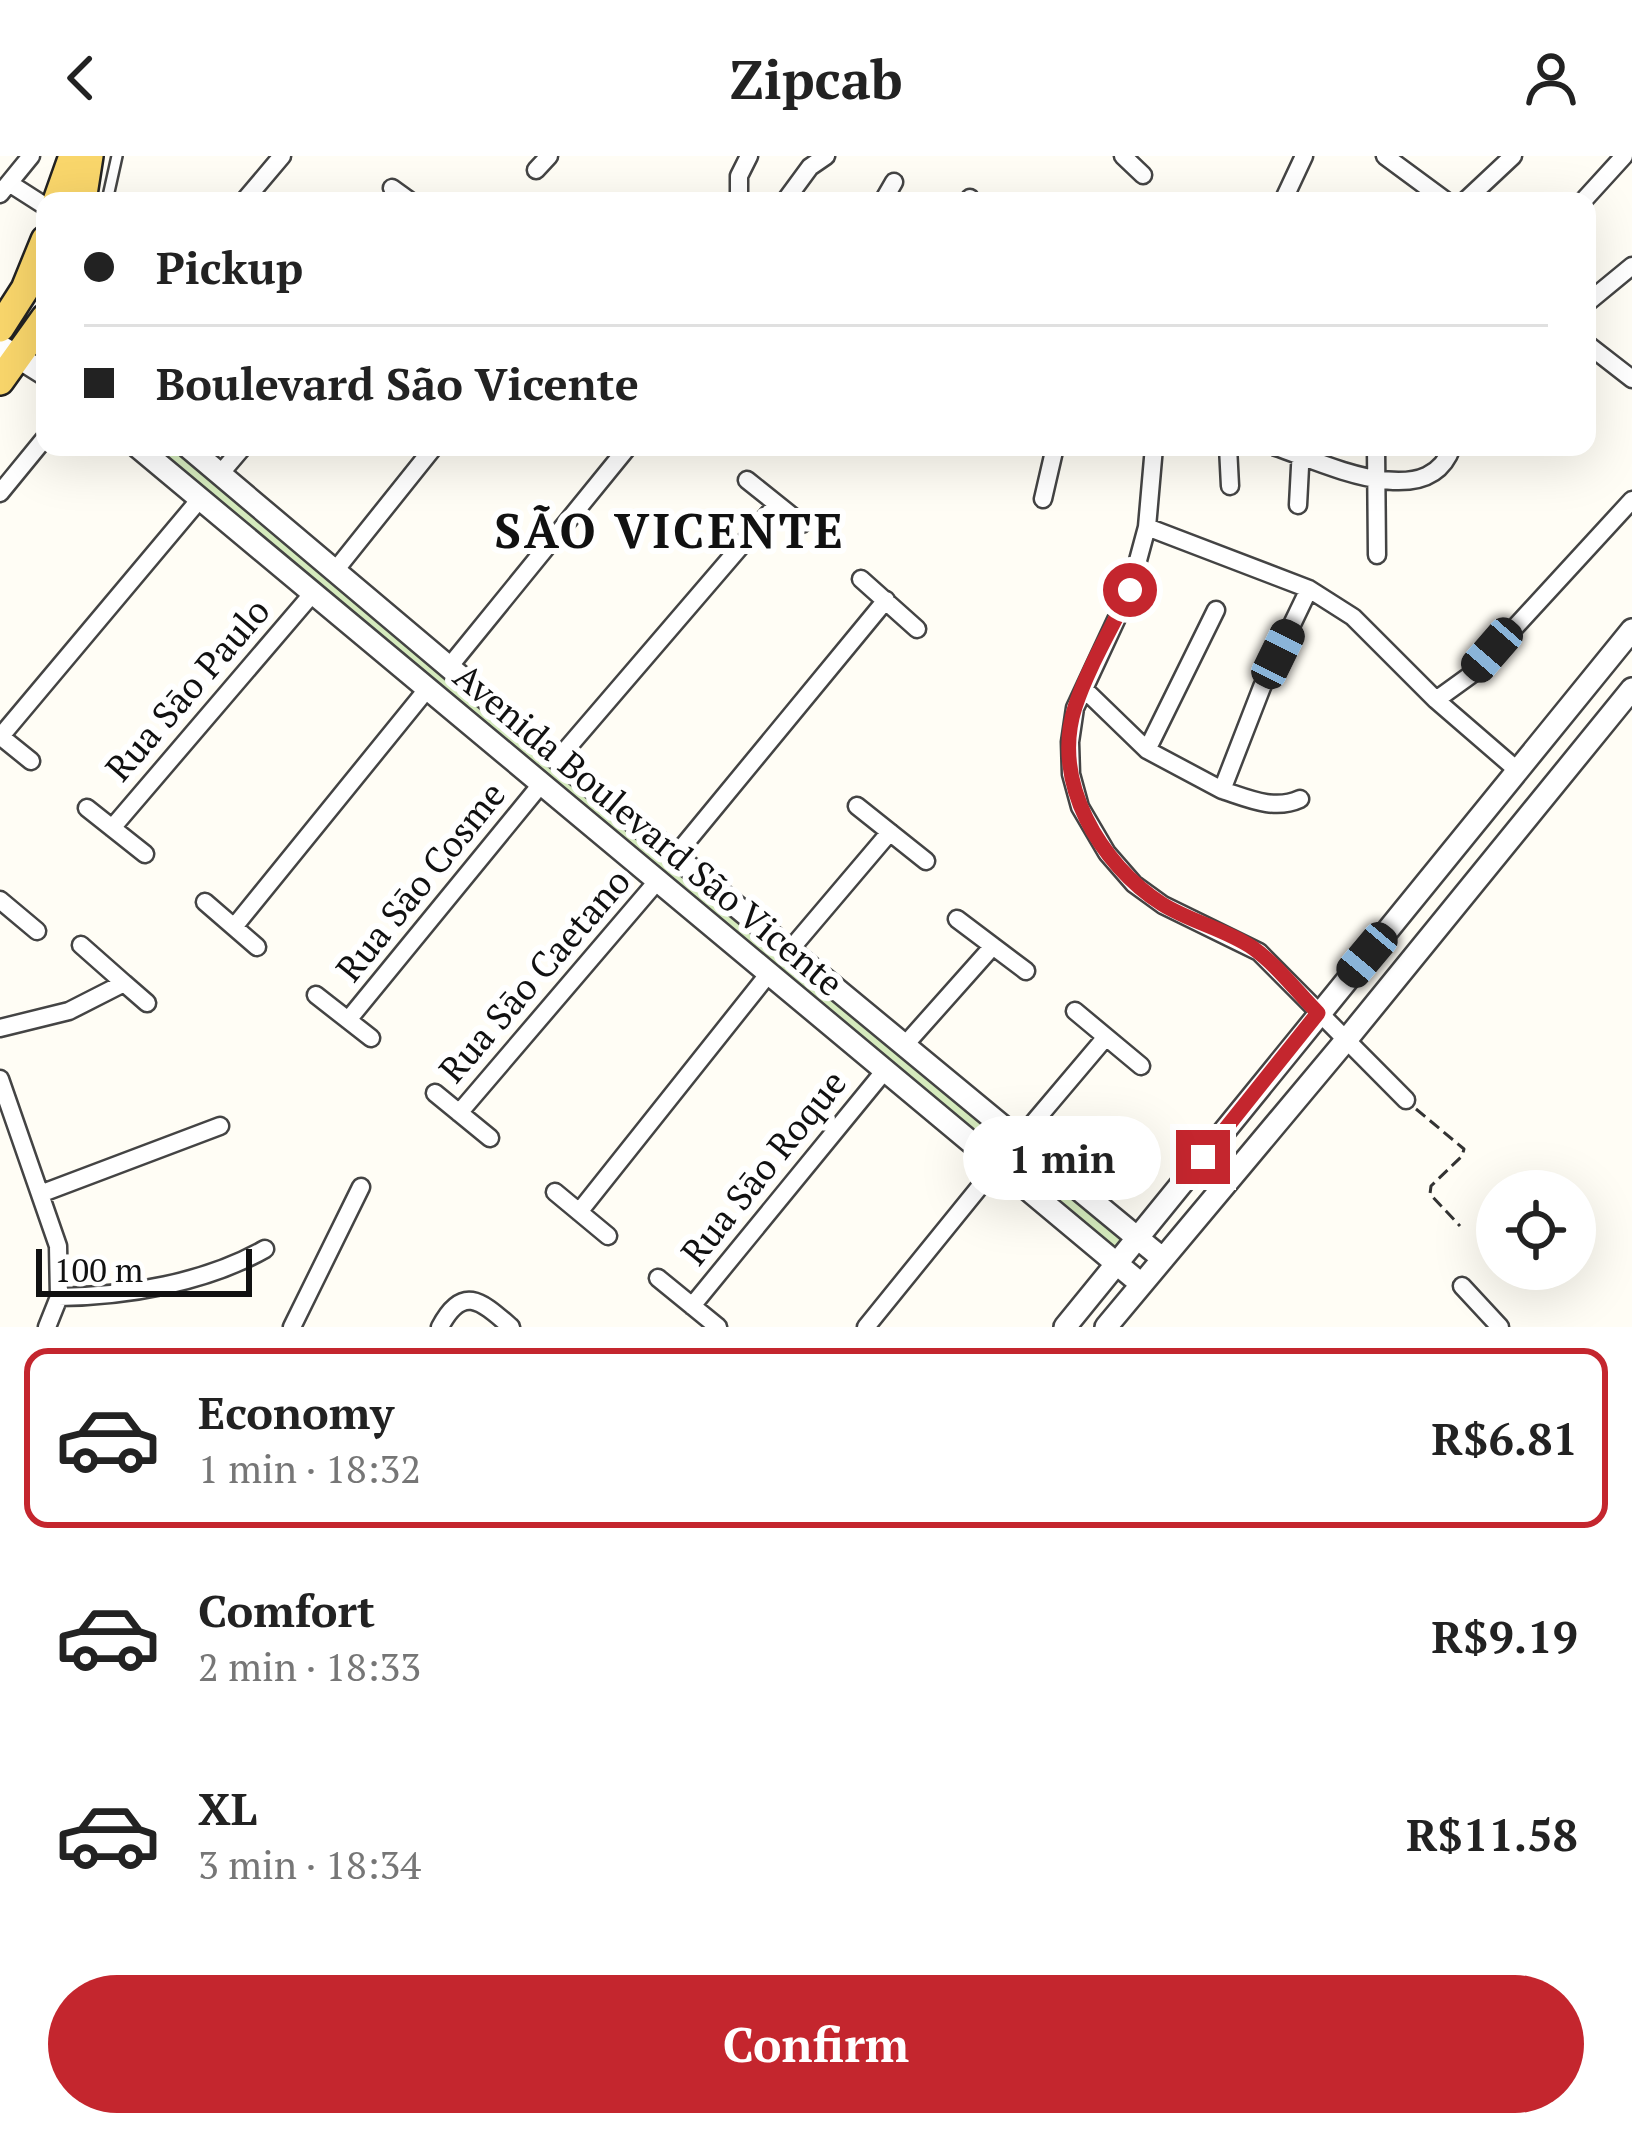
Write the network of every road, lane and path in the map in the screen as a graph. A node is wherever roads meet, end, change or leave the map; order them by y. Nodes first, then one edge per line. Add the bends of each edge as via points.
1 (31, 156) edge
2 (73, 156) edge
3 (89, 156) edge
4 (117, 156) edge
5 (261, 156) edge
6 (282, 156) edge
7 (749, 156) edge
8 (826, 156) edge
9 (1123, 156) edge
10 (1304, 156) edge
11 (1385, 156) edge
12 (1513, 156) edge
13 (1624, 156) edge
14 (1143, 175) dead end
15 (262, 180) junction
16 (894, 182) dead end
17 (4, 188) edge
18 (392, 188) dead end
19 (60, 192) edge
20 (83, 192) edge
21 (109, 192) edge
22 (252, 192) edge
23 (398, 192) edge
24 (739, 192) edge
25 (792, 192) edge
26 (888, 192) edge
27 (1287, 192) edge
28 (1434, 192) edge
29 (1475, 192) edge
30 (1591, 192) edge
31 (36, 202) edge
32 (36, 262) edge
33 (1632, 266) edge
34 (1596, 296) edge
35 (5, 321) edge
36 (36, 326) edge
37 (36, 332) edge
38 (1596, 351) edge
39 (10, 352) edge
40 (36, 368) edge
41 (1632, 380) edge
42 (0, 382) edge
43 (36, 449) edge
44 (149, 456) edge
45 (199, 456) edge
46 (235, 456) edge
47 (427, 456) edge
48 (621, 456) edge
49 (1053, 456) edge
50 (1153, 456) edge
51 (1228, 456) edge
52 (1301, 456) edge
53 (1315, 456) edge
54 (1376, 456) edge
55 (1448, 456) edge
56 (220, 474) junction
57 (747, 479) dead end
58 (1377, 479) junction
59 (1230, 486) dead end
60 (0, 493) edge
61 (200, 499) junction
62 (1043, 500) dead end
63 (1632, 500) edge
64 (777, 504) junction
65 (1298, 505) dead end
66 (802, 524) dead end
67 (1147, 527) junction
68 (1377, 555) dead end
69 (334, 572) junction
70 (861, 579) dead end
71 (1309, 589) junction
72 (313, 593) junction
73 (886, 600) junction
74 (1216, 610) dead end
75 (917, 628) dead end
76 (1632, 630) edge
77 (449, 667) junction
78 (428, 688) junction
79 (1084, 689) junction
80 (1632, 689) edge
81 (1436, 700) junction
82 (0, 736) edge
83 (1147, 750) junction
84 (558, 760) junction
85 (31, 761) dead end
86 (1517, 770) junction
87 (542, 783) junction
88 (1222, 790) junction
89 (1300, 800) dead end
90 (857, 806) dead end
91 (88, 808) dead end
92 (112, 828) junction
93 (890, 832) junction
94 (145, 854) dead end
95 (675, 856) junction
96 (926, 861) dead end
97 (658, 879) junction
98 (0, 900) edge
99 (205, 902) dead end
100 (957, 919) dead end
101 (234, 927) junction
102 (37, 932) dead end
103 (80, 945) dead end
104 (993, 946) junction
105 (257, 947) dead end
106 (789, 951) junction
107 (1026, 971) dead end
108 (770, 972) junction
109 (124, 983) junction
110 (316, 995) dead end
111 (147, 1003) dead end
112 (1075, 1011) dead end
113 (1318, 1013) junction
114 (348, 1020) junction
115 (0, 1028) edge
116 (1106, 1037) junction
117 (371, 1038) dead end
118 (1348, 1039) junction
119 (904, 1046) junction
120 (1141, 1066) dead end
121 (886, 1069) junction
122 (0, 1079) edge
123 (435, 1094) dead end
124 (1406, 1100) joint
125 (459, 1113) junction
126 (220, 1126) dead end
127 (490, 1138) dead end
128 (1018, 1141) junction
129 (999, 1163) junction
130 (361, 1187) dead end
131 (555, 1192) dead end
132 (40, 1194) junction
133 (579, 1212) junction
134 (1460, 1226) dead end
135 (608, 1236) dead end
136 (1138, 1238) junction
137 (265, 1249) dead end
138 (1162, 1258) junction
139 (1118, 1262) junction
140 (658, 1278) dead end
141 (1142, 1284) junction
142 (1462, 1286) dead end
143 (59, 1298) junction
144 (692, 1306) junction
145 (47, 1327) edge
146 (292, 1327) edge
147 (440, 1327) edge
148 (512, 1327) edge
149 (718, 1327) edge
150 (866, 1327) edge
151 (1064, 1327) edge
152 (1106, 1327) edge
153 (1500, 1327) edge

1 - 17 street
2 - 19 main road
3 - 20 main road
4 - 21 lane
5 - 15 street
6 - 15 street
7 - 24 street
8 - 25 street
9 - 14 street
10 - 27 street
11 - 28 street
12 - 29 street
13 - 30 street
15 - 22 street
16 - 26 street
17 - 31 street
18 - 23 street
32 - 35 main road
33 - 34 street
35 - 36 street
37 - 39 main road
38 - 41 street
39 - 40 street
39 - 42 main road
43 - 60 street
44 - 61 street, Avenida Boulevard São Vicente
45 - 56 street, Avenida Boulevard São Vicente
46 - 56 street
47 - 69 street
48 - 77 street
49 - 62 street
50 - 67 street
51 - 59 street
52 - 65 street
53 - 58 street
54 - 58 street
55 - 58 street via 1422,481
56 - 69 street, Avenida Boulevard São Vicente
57 - 64 street
58 - 68 street
61 - 72 street, Avenida Boulevard São Vicente
61 - 82 street
63 - 81 street via 1472,674
64 - 66 street
64 - 84 street
67 - 71 street
67 - 79 street via 1130,590
69 - 77 street, Avenida Boulevard São Vicente
70 - 73 street
71 - 81 street via 1353,617
71 - 88 street
72 - 78 street, Avenida Boulevard São Vicente
72 - 92 street, Rua Sāo Paulo
73 - 75 street
73 - 95 street
74 - 83 street
76 - 86 street
77 - 84 street, Avenida Boulevard São Vicente
78 - 87 street, Avenida Boulevard São Vicente
78 - 101 street
79 - 83 street
79 - 113 street via 1075,708 1071,774 1107,853 1163,905 1259,952
80 - 118 street
81 - 86 street
82 - 85 street
83 - 88 street
84 - 95 street, Avenida Boulevard São Vicente
86 - 113 street
87 - 97 street, Avenida Boulevard São Vicente
87 - 114 street, Rua Sāo Cosme
88 - 89 street via 1262,803
90 - 93 street
91 - 92 street
92 - 94 street
93 - 96 street
93 - 106 street
95 - 106 street, Avenida Boulevard São Vicente
97 - 108 street, Avenida Boulevard São Vicente
97 - 125 street, Rua Sāo Caetano
98 - 102 street
99 - 101 street
100 - 104 street
101 - 105 street
103 - 109 street
104 - 107 street
104 - 119 street
106 - 119 street, Avenida Boulevard São Vicente
108 - 121 street, Avenida Boulevard São Vicente
108 - 133 street
109 - 111 street
109 - 115 street via 69,1011
110 - 114 street
112 - 116 street
113 - 118 street
113 - 136 street
114 - 117 street
116 - 120 street
116 - 128 street
118 - 124 street
118 - 138 street
119 - 128 street, Avenida Boulevard São Vicente
121 - 129 street, Avenida Boulevard São Vicente
121 - 144 street, Rua Sāo Roque
122 - 132 street
123 - 125 street
124 - 134 path via 1464,1149 1430,1194
125 - 127 street
126 - 132 street
128 - 136 street, Avenida Boulevard São Vicente
129 - 139 street, Avenida Boulevard São Vicente
129 - 150 street
130 - 146 street
131 - 133 street
132 - 143 street via 58,1246
133 - 135 street
136 - 138 street, Avenida Boulevard São Vicente
136 - 139 street
137 - 143 street via 145,1290
138 - 141 street
139 - 141 street, Avenida Boulevard São Vicente
139 - 151 street
140 - 144 street
141 - 152 street
142 - 153 street
143 - 145 street
144 - 149 street
147 - 148 street via 454,1304 476,1301

